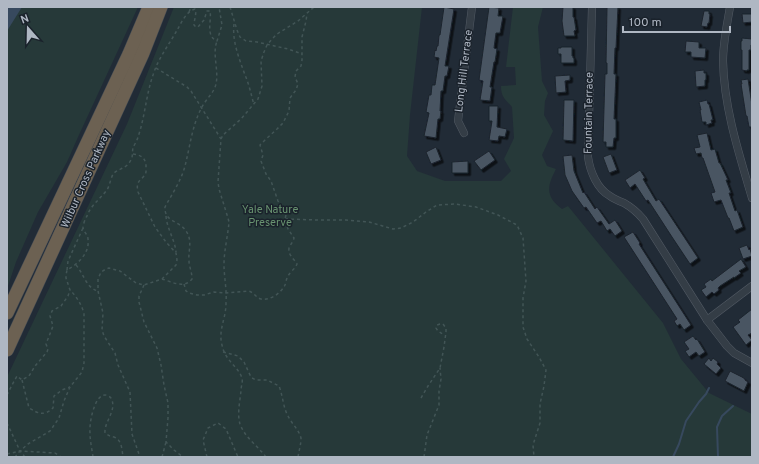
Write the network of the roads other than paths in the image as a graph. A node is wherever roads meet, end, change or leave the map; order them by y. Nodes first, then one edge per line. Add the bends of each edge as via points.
1 (149, 7) edge
2 (161, 7) edge
3 (472, 7) edge
4 (592, 7) edge
5 (730, 7) edge
6 (464, 133) dead end
7 (750, 185) edge
8 (752, 198) edge
9 (752, 286) edge
10 (7, 313) edge
11 (707, 320) junction
12 (7, 350) edge
13 (752, 363) edge

1 - 10 highway, Wilbur Cross Parkway
2 - 12 highway, Wilbur Cross Parkway via 143,53
3 - 6 street, Long Hill Terrace via 458,121
4 - 11 street, Fountain Terrace via 588,157 590,168 601,189 626,204 643,219
5 - 7 street via 724,35 725,87 734,137
7 - 8 street
9 - 11 street
11 - 13 street, Fountain Terrace via 726,346

